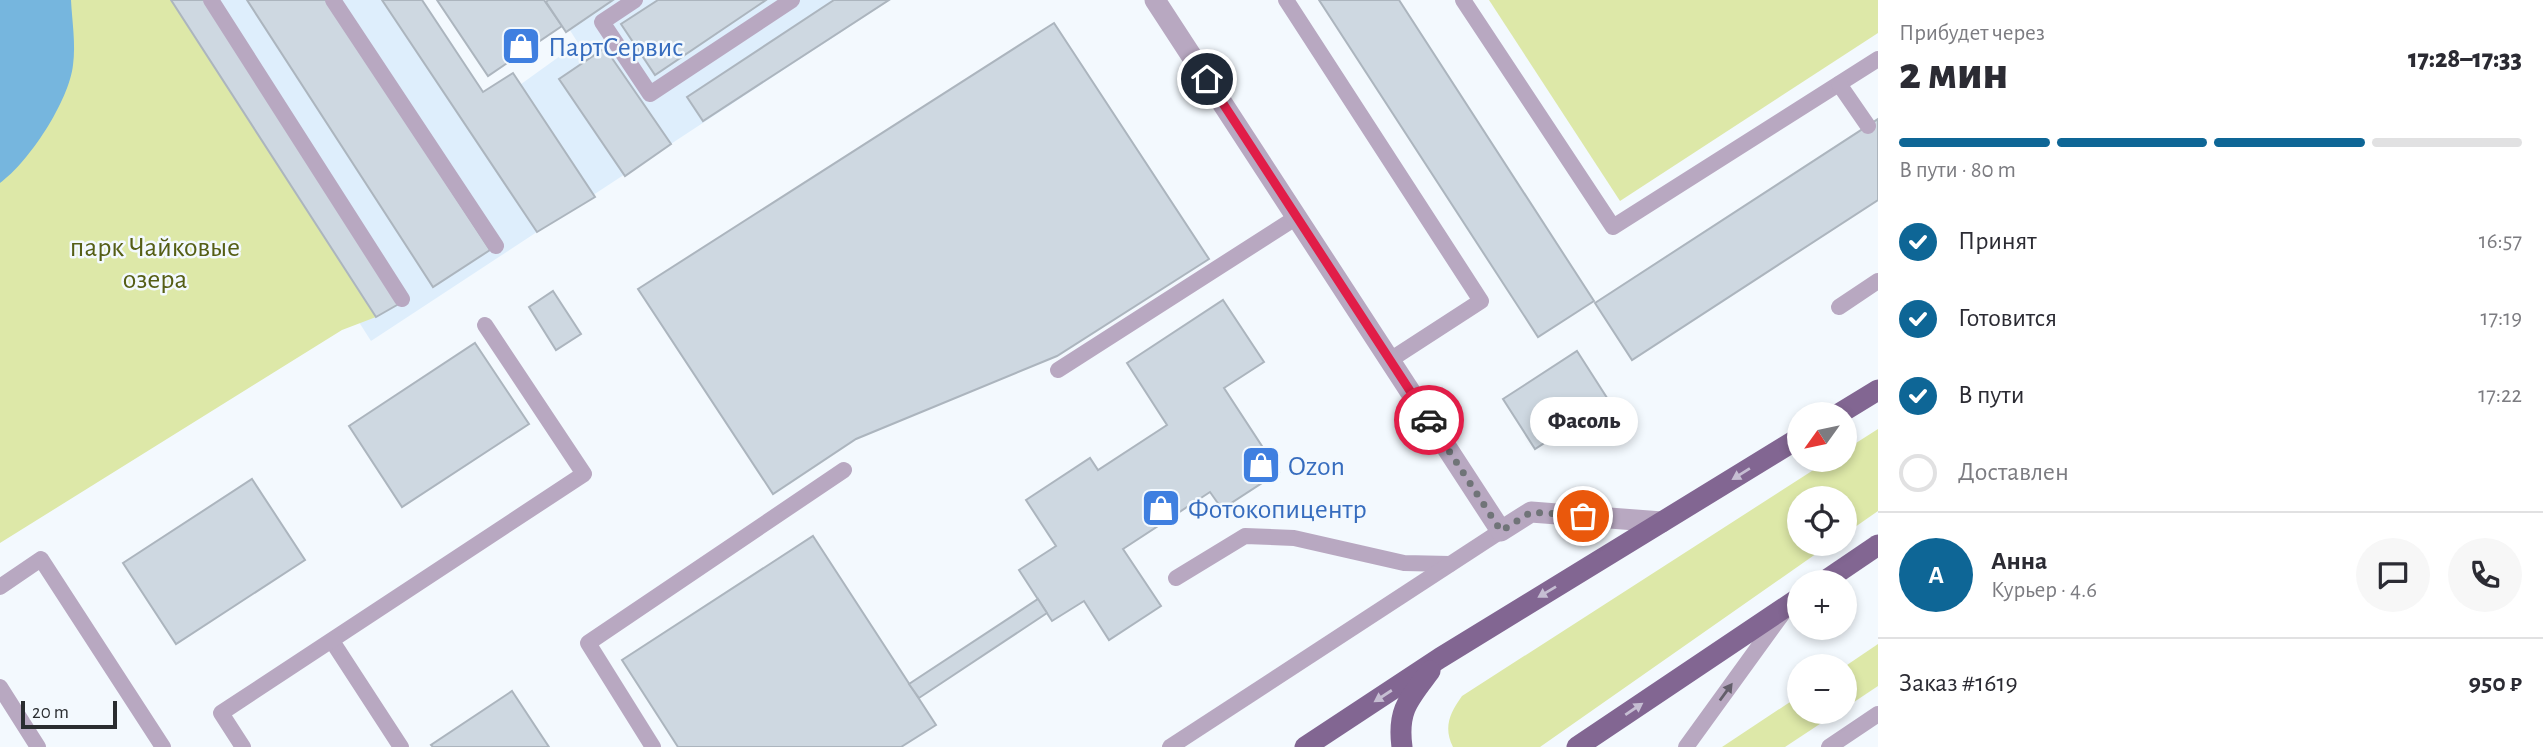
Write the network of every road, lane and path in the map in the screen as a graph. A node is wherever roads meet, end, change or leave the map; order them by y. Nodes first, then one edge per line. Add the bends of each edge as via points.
1 (211, 0) edge
2 (333, 0) edge
3 (635, 0) edge
4 (792, 0) edge
5 (1155, 0) edge
6 (1286, 0) edge
7 (1463, 0) edge
8 (1878, 59) edge
9 (1839, 84) junction
10 (1868, 125) dead end
11 (1297, 216) junction
12 (496, 246) dead end
13 (1878, 281) edge
14 (402, 299) dead end
15 (1839, 307) dead end
16 (485, 325) dead end
17 (1390, 360) junction
18 (1058, 370) dead end
19 (1878, 390) edge
20 (1857, 403) edge
21 (1787, 445) edge
22 (844, 470) dead end
23 (1662, 522) junction
24 (1501, 531) junction
25 (1878, 545) edge
26 (1450, 564) junction
27 (1841, 570) edge
28 (1176, 578) dead end
29 (0, 587) edge
30 (1787, 607) edge
31 (1787, 611) edge
32 (332, 641) junction
33 (1440, 658) junction
34 (0, 687) edge
35 (1878, 714) edge
36 (38, 747) edge
37 (163, 747) edge
38 (243, 747) edge
39 (401, 747) edge
40 (653, 747) edge
41 (1170, 747) edge
42 (1305, 747) edge
43 (1402, 747) edge
44 (1577, 747) edge
45 (1686, 747) edge
46 (1829, 747) edge

1 - 14 lane
2 - 12 lane
3 - 4 lane via 602,22 650,94
5 - 11 street
6 - 17 lane via 1480,301
7 - 9 lane via 1613,228
8 - 9 lane
9 - 10 lane
11 - 17 street
11 - 18 lane
13 - 15 lane
16 - 32 lane via 584,474
17 - 24 street
19 - 20 main road
21 -> 23 main road
22 - 40 lane via 587,643
23 - 24 street via 1531,512
23 -> 33 main road
24 - 26 lane
25 - 27 main road
26 - 28 lane via 1404,563 1294,538 1245,536
26 - 41 lane
29 - 37 lane via 41,559
44 -> 30 main road
45 -> 31 lane
32 - 38 lane via 221,713
32 - 39 lane
33 -> 42 main road
33 - 43 main road via 1406,703 1400,724
34 - 36 lane
35 - 46 lane

